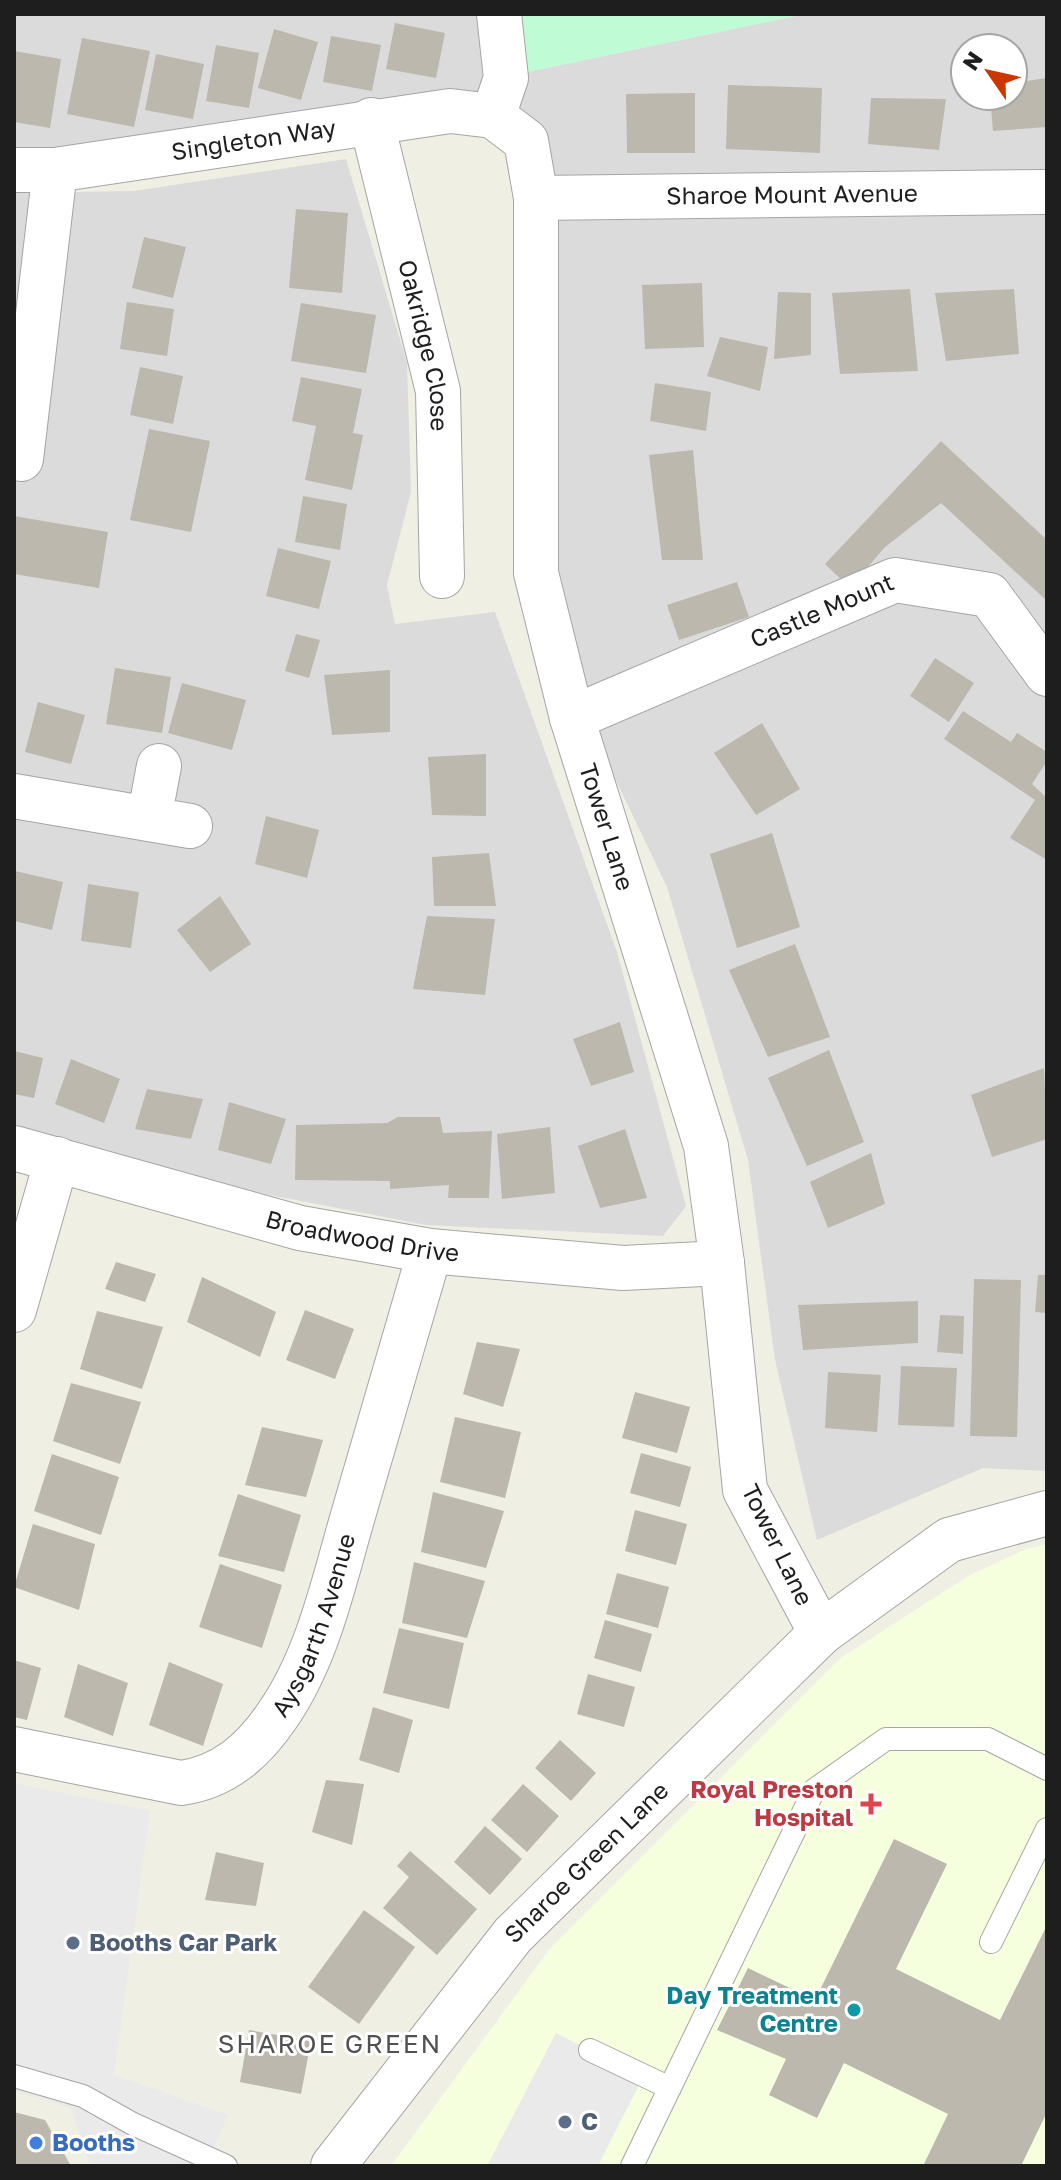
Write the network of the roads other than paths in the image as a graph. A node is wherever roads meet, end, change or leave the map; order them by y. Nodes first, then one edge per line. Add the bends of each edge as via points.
1 (499, 14) edge
2 (493, 116) junction
3 (371, 120) junction
4 (34, 170) edge
5 (1047, 192) edge
6 (536, 198) junction
7 (21, 459) dead end
8 (442, 576) dead end
9 (1047, 674) edge
10 (572, 718) junction
11 (159, 766) dead end
12 (14, 796) edge
13 (14, 1148) edge
14 (57, 1159) junction
15 (430, 1251) junction
16 (722, 1263) junction
17 (14, 1310) edge
18 (1047, 1513) edge
19 (821, 1633) junction
20 (14, 1749) edge
21 (1047, 1769) edge
22 (1047, 1829) edge
23 (991, 1942) dead end
24 (590, 2050) dead end
25 (14, 2076) edge
26 (670, 2088) junction
27 (226, 2166) edge
28 (333, 2166) edge
29 (632, 2166) edge

1 - 2 street via 506,78
2 - 3 street, Singleton Way via 450,111
2 - 6 street, Tower Lane via 526,141
3 - 4 street, Singleton Way
3 - 8 street, Oakridge Close via 438,391
4 - 7 street
5 - 6 street, Sharoe Mount Avenue
6 - 10 street, Tower Lane via 536,573
9 - 10 street, Castle Mount via 989,595 895,580
10 - 16 street, Tower Lane via 706,1146
11 - 12 street via 170,823
13 - 14 street, Broadwood Drive
14 - 15 street, Broadwood Drive via 300,1228
14 - 17 street
15 - 16 street, Broadwood Drive via 623,1268
15 - 20 street, Aysgarth Avenue via 315,1641 277,1716 252,1746 229,1768 206,1780 181,1783
16 - 19 street, Tower Lane via 745,1490
18 - 19 street, Sharoe Green Lane via 949,1540
19 - 28 street, Sharoe Green Lane via 513,1935
21 - 26 lane via 988,1739 886,1739 814,1790
22 - 23 lane
24 - 26 lane
25 - 27 lane via 68,2092
26 - 29 lane

